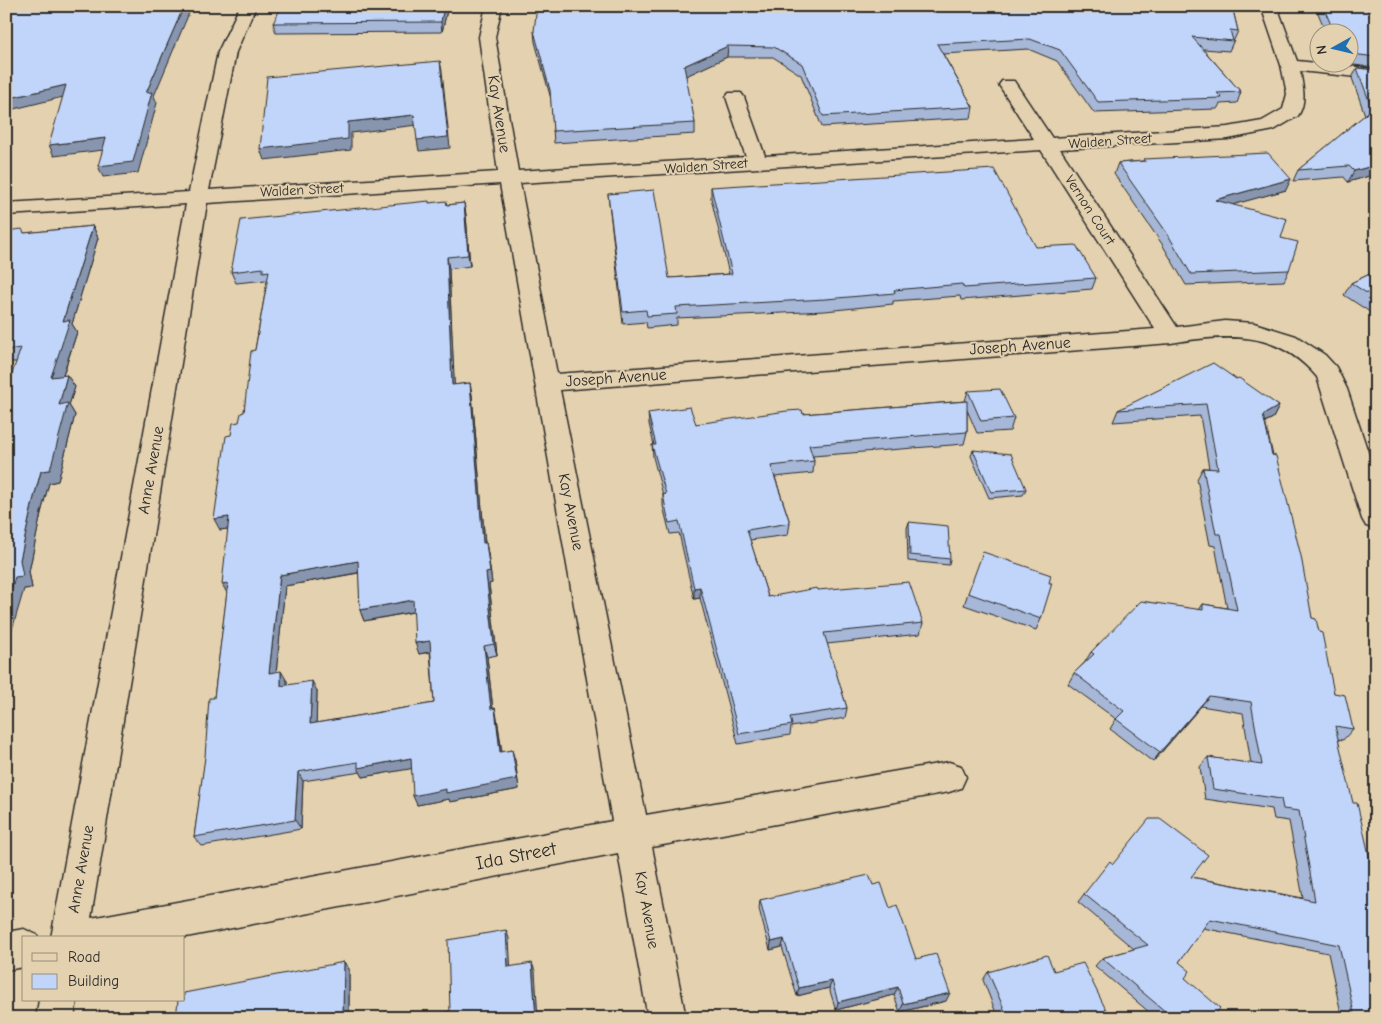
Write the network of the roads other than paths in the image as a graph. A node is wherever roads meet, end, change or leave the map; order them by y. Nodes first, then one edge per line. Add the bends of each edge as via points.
1 (248, 6) edge
2 (494, 6) edge
3 (1269, 6) edge
4 (1290, 65) junction
5 (1376, 74) edge
6 (1008, 85) dead end
7 (735, 98) dead end
8 (1048, 145) junction
9 (757, 162) junction
10 (509, 178) junction
11 (198, 196) junction
12 (6, 209) edge
13 (1171, 334) junction
14 (546, 383) junction
15 (1376, 519) edge
16 (949, 777) dead end
17 (633, 834) junction
18 (69, 936) edge
19 (95, 936) edge
20 (22, 948) edge
21 (6, 952) edge
22 (58, 1002) edge
23 (55, 1018) edge
24 (667, 1018) edge

1 - 11 street, Anne Avenue via 227,52
2 - 10 street, Kay Avenue via 486,37
3 - 4 street, Walden Street
4 - 5 street
4 - 8 street, Walden Street via 1296,94 1291,112 1267,126 1228,132
6 - 8 street, Vernon Court
7 - 9 street
8 - 9 street, Walden Street
8 - 13 street, Vernon Court
9 - 10 street, Walden Street
10 - 11 street, Walden Street
10 - 14 street, Kay Avenue
11 - 12 street, Walden Street
11 - 18 street, Anne Avenue
13 - 14 street, Joseph Avenue
13 - 15 street, Joseph Avenue via 1243,329 1276,337 1298,348 1325,369 1335,389
14 - 17 street, Kay Avenue
16 - 17 street, Ida Street
17 - 19 street, Ida Street
17 - 24 street, Kay Avenue
20 - 21 street
22 - 23 street

